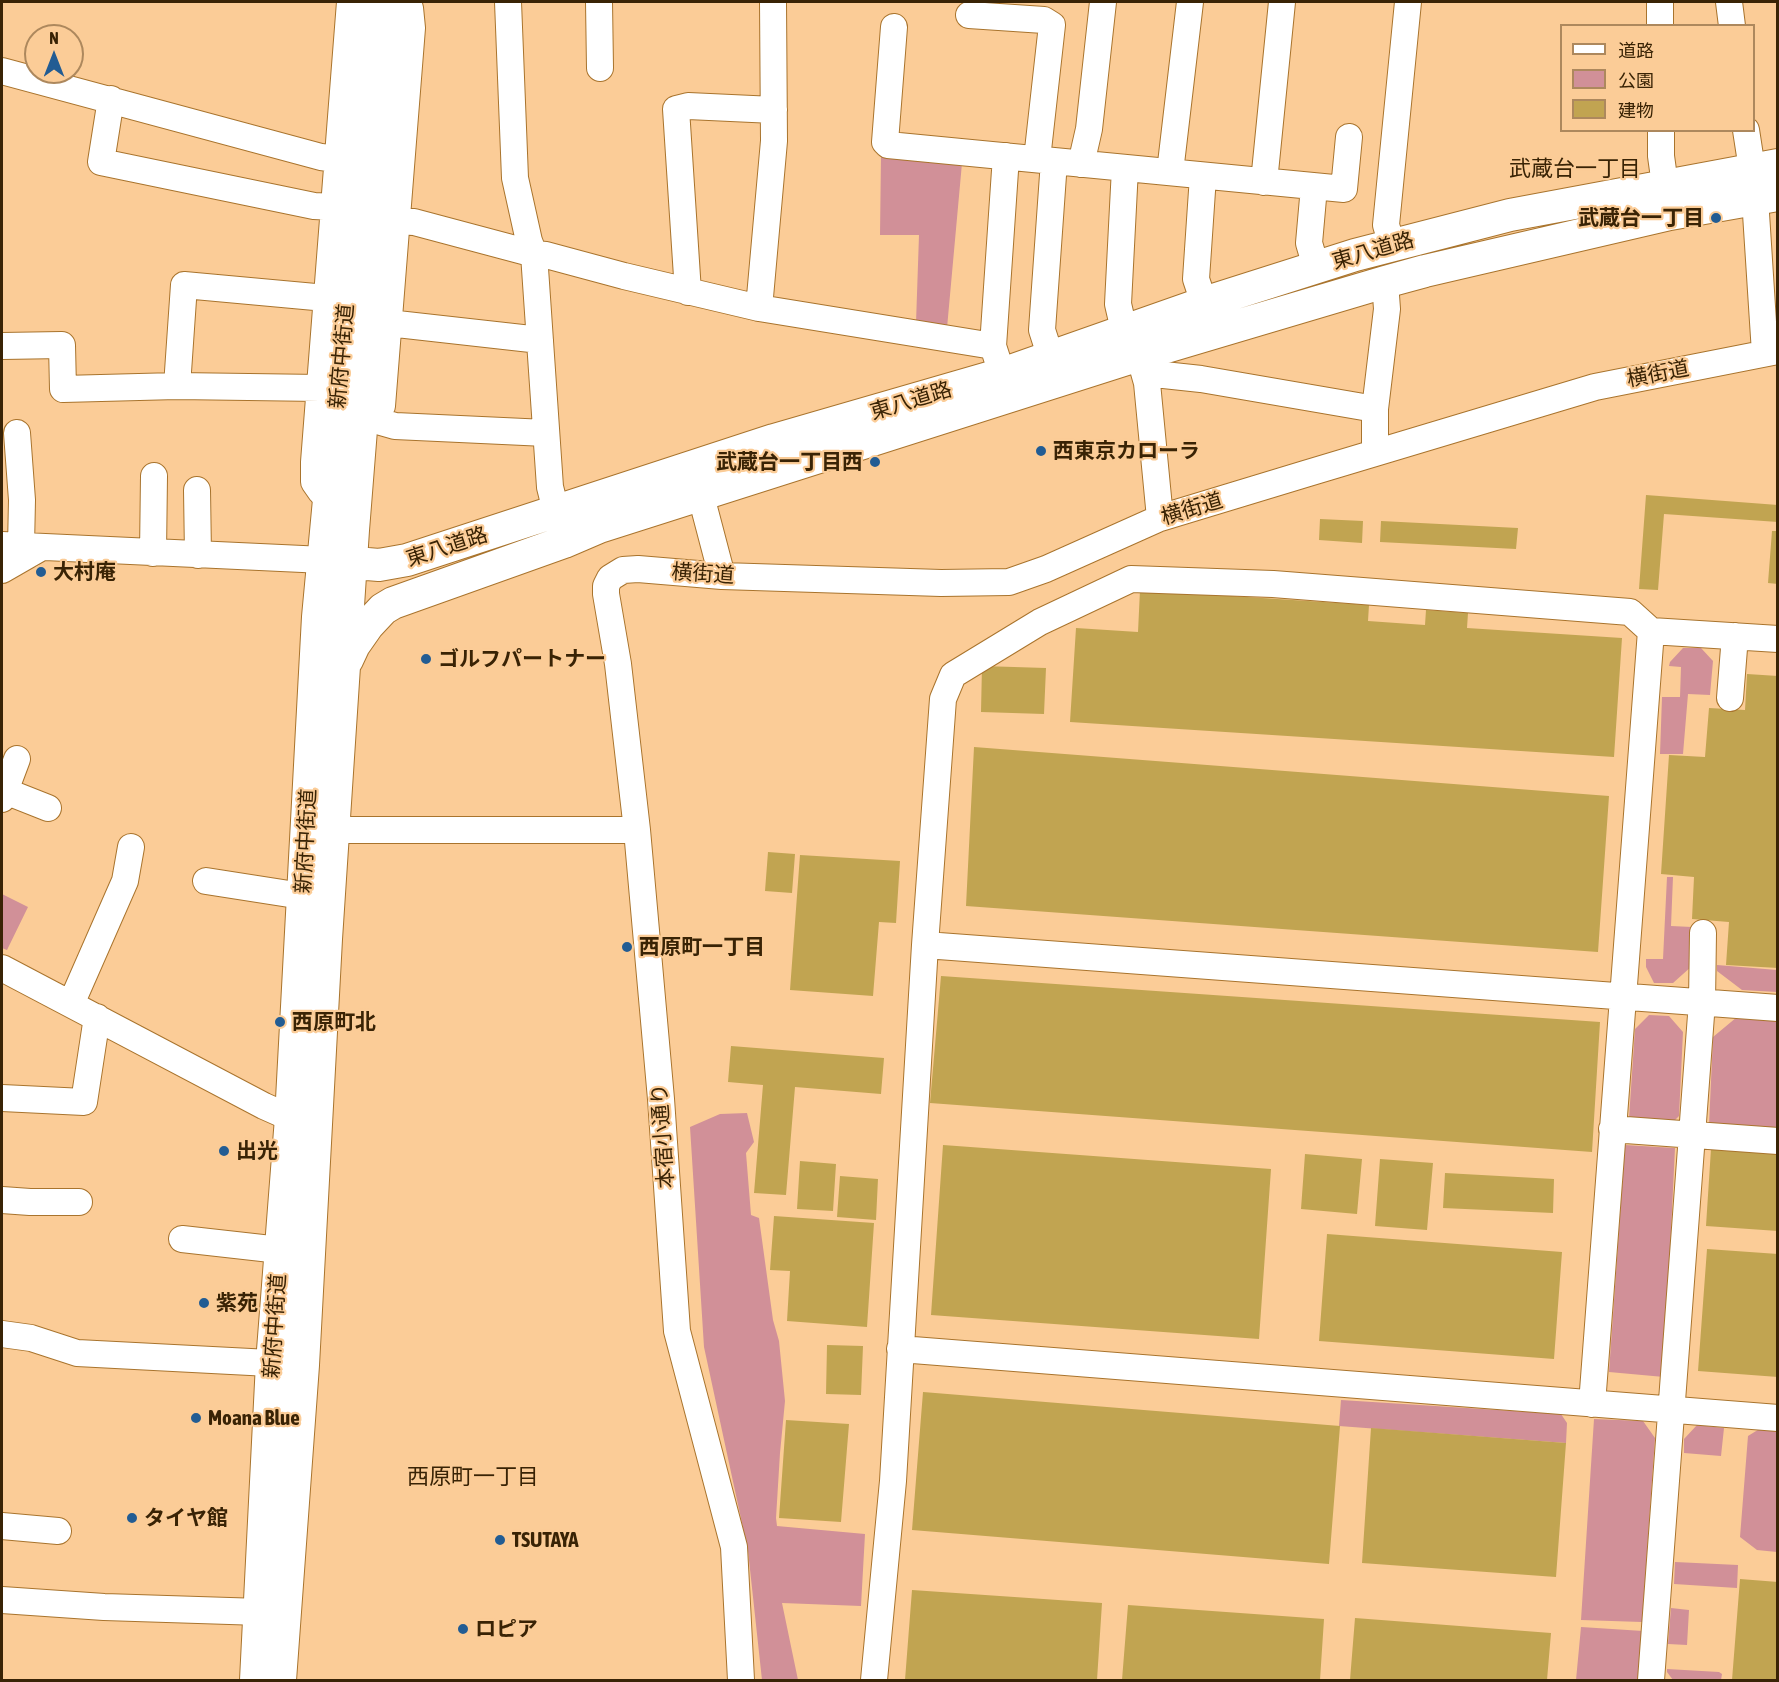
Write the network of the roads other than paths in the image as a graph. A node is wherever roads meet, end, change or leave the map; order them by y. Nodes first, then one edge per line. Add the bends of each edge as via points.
1 (350, 2) edge
2 (370, 2) edge
3 (395, 2) edge
4 (404, 2) edge
5 (508, 2) edge
6 (599, 2) edge
7 (772, 2) edge
8 (1103, 2) edge
9 (1190, 2) edge
10 (1282, 2) edge
11 (1407, 2) edge
12 (1660, 2) edge
13 (1729, 2) edge
14 (969, 15) dead end
15 (1660, 24) edge
16 (1732, 24) edge
17 (894, 27) dead end
18 (600, 68) dead end
19 (2, 71) edge
20 (111, 99) junction
21 (774, 110) junction
22 (1661, 132) edge
23 (1747, 132) edge
24 (1349, 137) dead end
25 (1006, 156) junction
26 (337, 159) junction
27 (1046, 160) junction
28 (1081, 164) junction
29 (1125, 168) junction
30 (1170, 172) junction
31 (1203, 176) junction
32 (1264, 182) junction
33 (1766, 182) edge
34 (1665, 185) junction
35 (1314, 187) junction
36 (333, 207) junction
37 (396, 220) junction
38 (1612, 228) junction
39 (1439, 233) junction
40 (1392, 245) junction
41 (534, 254) junction
42 (1316, 267) junction
43 (1385, 282) junction
44 (688, 292) junction
45 (1339, 296) junction
46 (326, 298) junction
47 (1205, 306) junction
48 (759, 308) junction
49 (388, 323) junction
50 (540, 340) junction
51 (2, 346) edge
52 (1771, 352) edge
53 (1136, 353) junction
54 (1051, 357) junction
55 (997, 360) junction
56 (177, 386) junction
57 (320, 388) junction
58 (1375, 409) junction
59 (368, 422) junction
60 (17, 433) dead end
61 (546, 433) junction
62 (1376, 453) junction
63 (154, 476) dead end
64 (197, 490) dead end
65 (330, 495) junction
66 (701, 496) junction
67 (556, 511) junction
68 (1160, 518) junction
69 (598, 527) junction
70 (22, 546) edge
71 (153, 553) junction
72 (198, 555) junction
73 (342, 566) junction
74 (2, 570) edge
75 (722, 576) junction
76 (606, 586) joint
77 (1652, 631) junction
78 (1735, 636) junction
79 (1778, 639) edge
80 (345, 666) junction
81 (1730, 698) dead end
82 (17, 759) dead end
83 (3, 795) edge
84 (48, 808) dead end
85 (334, 830) junction
86 (637, 830) junction
87 (131, 847) dead end
88 (206, 881) dead end
89 (302, 896) junction
90 (1703, 933) dead end
91 (925, 945) junction
92 (2, 968) edge
93 (1623, 997) junction
94 (1702, 1002) junction
95 (71, 1004) junction
96 (1778, 1008) edge
97 (97, 1017) junction
98 (2, 1098) edge
99 (291, 1118) junction
100 (1612, 1129) junction
101 (1692, 1135) junction
102 (1778, 1141) edge
103 (311, 1192) junction
104 (2, 1200) edge
105 (79, 1202) dead end
106 (182, 1239) dead end
107 (280, 1250) junction
108 (278, 1288) junction
109 (2, 1334) edge
110 (900, 1350) junction
111 (287, 1364) junction
112 (1592, 1404) junction
113 (1671, 1410) junction
114 (1778, 1418) edge
115 (297, 1455) junction
116 (2, 1526) edge
117 (57, 1531) dead end
118 (263, 1557) junction
119 (2, 1600) edge
120 (261, 1612) junction
121 (256, 1680) edge
122 (280, 1680) edge
123 (741, 1680) edge
124 (874, 1680) edge
125 (1651, 1680) edge

1 - 26 street
2 - 65 main road, 新府中街道
3 - 59 main road, 新府中街道
4 - 37 street via 410,8 412,28
5 - 41 street via 515,178
6 - 18 street
7 - 21 street
8 - 28 street via 1089,129
9 - 30 street
10 - 32 street
11 - 40 street via 1386,225
12 - 15 street
13 - 16 street
14 - 27 street via 1044,20 1052,25
17 - 25 street via 885,142
19 - 20 street
20 - 26 street
20 - 36 street via 101,162
21 - 44 street via 688,106 676,109
21 - 48 street
22 - 34 street
23 - 33 street
24 - 35 street via 1344,189
25 - 27 street
25 - 55 street
26 - 36 street
27 - 28 street
27 - 54 street via 1042,330
28 - 29 street
29 - 30 street
29 - 53 street via 1118,304
30 - 31 street
31 - 32 street
31 - 47 street via 1196,279
32 - 35 street
33 - 34 main road, 東八道路
33 - 38 main road, 東八道路 via 1670,214
33 - 52 street
34 - 39 main road, 東八道路
35 - 42 street via 1309,243
36 - 46 street
37 - 41 street
37 - 49 street
38 - 39 main road via 1519,236 1435,254 1429,248 1431,238
38 - 43 main road, 東八道路
39 - 40 main road, 東八道路
40 - 42 main road, 東八道路
41 - 44 street
41 - 50 street
42 - 47 main road, 東八道路
43 - 45 main road, 東八道路
43 - 58 street via 1387,309
44 - 48 street
45 - 47 main road via 1349,284 1346,276 1337,273 1260,297
45 - 53 main road, 東八道路
46 - 56 street via 184,285
46 - 57 street
47 - 53 main road, 東八道路 via 1175,313
48 - 55 street
49 - 50 street
49 - 59 street via 382,406
50 - 61 street
51 - 56 street via 63,345 63,389
52 - 62 street, 横街道 via 1595,387
53 - 54 main road, 東八道路
53 - 58 street via 1201,379
53 - 66 main road, 東八道路
53 - 68 street
54 - 55 main road, 東八道路
55 - 67 main road, 東八道路 via 774,441
56 - 57 street
57 - 65 street via 314,482 321,492
58 - 62 street
59 - 61 street
59 - 73 main road, 新府中街道
60 - 70 street
61 - 67 street via 549,487
62 - 68 street, 横街道
63 - 71 street
64 - 72 street
65 - 73 main road, 新府中街道
66 - 69 main road, 東八道路
66 - 75 street
67 - 73 main road, 東八道路 via 396,563
68 - 75 street, 横街道 via 1009,582
69 - 73 main road, 東八道路 via 560,531 414,580 386,584 368,581
69 - 80 main road, 東八道路 via 393,603 361,633
70 - 71 street
70 - 74 street
71 - 72 street
72 - 73 street
73 - 80 main road, 新府中街道
73 - 89 main road, 新府中街道 via 318,617
75 - 76 street, 横街道 via 623,570 610,578
76 - 86 street, 本宿小通り
77 - 78 street
77 - 91 street via 1630,612 1273,584 1131,579 1040,622 953,675 943,699
77 - 93 street
78 - 79 street
78 - 81 street
80 - 85 main road, 新府中街道
82 - 83 street
83 - 84 street
85 - 86 street
85 - 103 main road, 新府中街道
86 - 123 street, 本宿小通り via 677,1331 734,1547
87 - 95 street via 125,881
88 - 89 street
89 - 99 main road, 新府中街道
90 - 94 street
91 - 93 street
91 - 110 street
92 - 95 street
93 - 94 street
93 - 100 street
94 - 96 street
94 - 101 street
95 - 97 street
97 - 98 street via 84,1102
97 - 99 street
99 - 107 main road, 新府中街道
100 - 101 street
100 - 112 street
101 - 102 street
101 - 113 street
103 - 108 main road via 296,1261 291,1309 282,1306
103 - 111 main road, 新府中街道
104 - 105 street
106 - 107 street
107 - 108 main road, 新府中街道
108 - 111 main road, 新府中街道
109 - 111 street via 31,1338 77,1353
110 - 112 street
110 - 124 street via 893,1481
111 - 115 main road, 新府中街道
111 - 118 main road, 新府中街道
112 - 113 street
113 - 114 street
113 - 125 street
115 - 118 main road via 293,1435 285,1433 280,1440 277,1497
115 - 122 main road, 新府中街道
116 - 117 street
118 - 120 main road, 新府中街道
119 - 120 street
120 - 121 main road, 新府中街道

